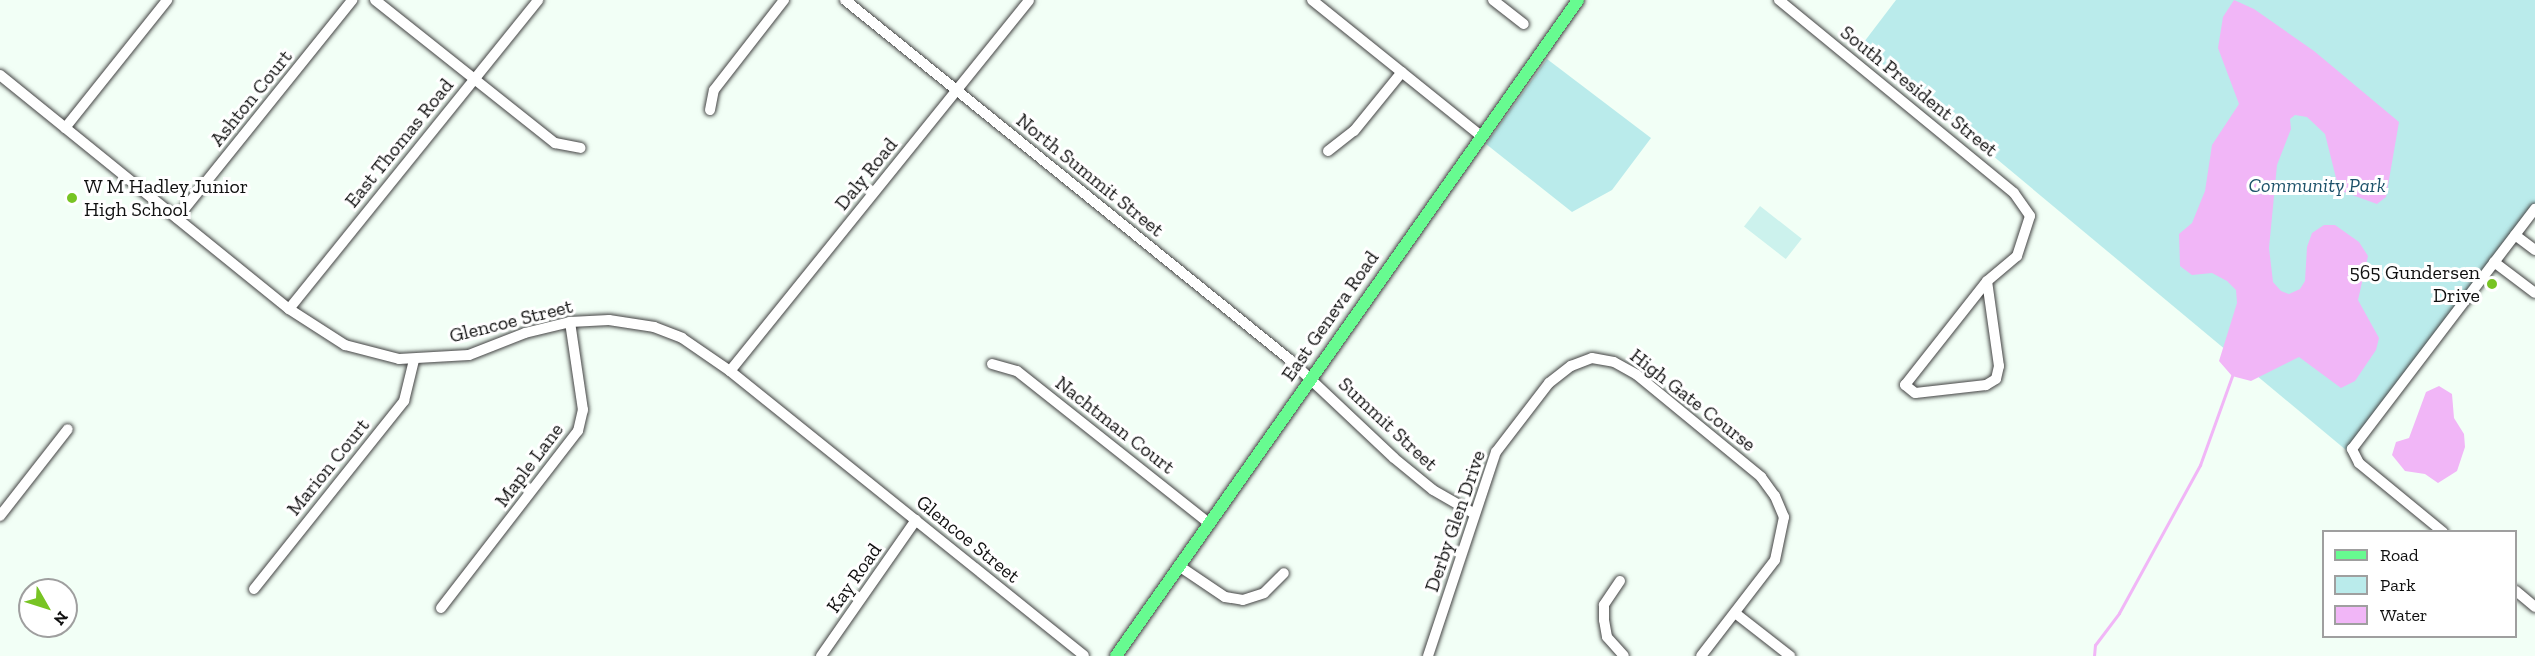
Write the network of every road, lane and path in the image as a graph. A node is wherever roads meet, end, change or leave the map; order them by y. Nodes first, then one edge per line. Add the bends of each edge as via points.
1 (167, 0) edge
2 (352, 0) edge
3 (375, 0) edge
4 (538, 0) edge
5 (784, 0) edge
6 (845, 0) edge
7 (1029, 0) edge
8 (1312, 0) edge
9 (1493, 0) edge
10 (1578, 0) edge
11 (1779, 0) edge
12 (1524, 24) dead end
13 (1402, 72) junction
14 (0, 75) edge
15 (474, 79) junction
16 (957, 90) junction
17 (710, 110) dead end
18 (65, 128) junction
19 (1480, 135) junction
20 (581, 148) dead end
21 (1328, 151) dead end
22 (2535, 209) edge
23 (177, 218) junction
24 (2515, 235) junction
25 (2535, 250) edge
26 (2494, 262) junction
27 (1987, 281) junction
28 (2535, 293) edge
29 (289, 309) junction
30 (570, 321) junction
31 (1585, 359) joint
32 (414, 360) junction
33 (992, 364) dead end
34 (730, 371) junction
35 (1311, 378) junction
36 (68, 429) dead end
37 (1473, 513) junction
38 (0, 516) edge
39 (916, 520) junction
40 (1210, 524) junction
41 (2442, 530) edge
42 (1179, 566) junction
43 (1284, 573) dead end
44 (1620, 581) dead end
45 (254, 589) dead end
46 (2517, 592) edge
47 (2535, 607) edge
48 (441, 608) dead end
49 (1735, 613) junction
50 (821, 656) edge
51 (1084, 656) edge
52 (1116, 656) edge
53 (1428, 656) edge
54 (1624, 656) edge
55 (1701, 656) edge
56 (1790, 656) edge

1 - 18 street
2 - 23 street, Ashton Court
3 - 15 street
4 - 15 street, East Thomas Road
5 - 17 street via 714,90
6 - 16 street, North Summit Street
7 - 16 street, Daly Road
8 - 13 street
9 - 12 street
10 - 19 main road, East Geneva Road
11 - 27 street, South President Street via 2014,193 2030,216 2016,256
13 - 19 street
13 - 21 street via 1354,131
14 - 18 street, Glencoe Street
15 - 20 street via 555,143
15 - 29 street, East Thomas Road
16 - 34 street, Daly Road
16 - 35 street, North Summit Street
18 - 23 street, Glencoe Street
19 - 35 main road, East Geneva Road
22 - 24 street
23 - 29 street, Glencoe Street
24 - 25 street
24 - 26 street
26 - 28 street
26 - 41 street via 2354,444 2352,453 2359,463
27 - 27 street via 1999,366 1996,379 1986,385 1915,393 1905,385
29 - 32 street, Glencoe Street via 345,345
30 - 32 street, Glencoe Street via 468,355
30 - 34 street, Glencoe Street via 609,320 654,327 698,347
30 - 48 street, Maple Lane via 583,410 578,431
31 - 37 street, Derby Glen Drive via 1549,383 1503,442 1489,467
31 - 49 street, High Gate Course via 1614,362 1637,375 1770,488 1784,517 1780,546 1770,567
32 - 45 street, Marion Court via 404,401
33 - 40 street, Nachtman Court via 1017,371
34 - 39 street, Glencoe Street
35 - 37 street, Summit Street via 1394,458 1433,490
35 - 40 main road, East Geneva Road
36 - 38 street
37 - 53 street, Derby Glen Drive
39 - 50 street, Kay Road
39 - 51 street, Glencoe Street
40 - 42 main road, East Geneva Road
42 - 43 street via 1225,597 1244,600 1264,593
42 - 52 main road, East Geneva Road
44 - 54 street via 1604,605 1604,620 1607,637
46 - 47 street
49 - 55 street
49 - 56 street

